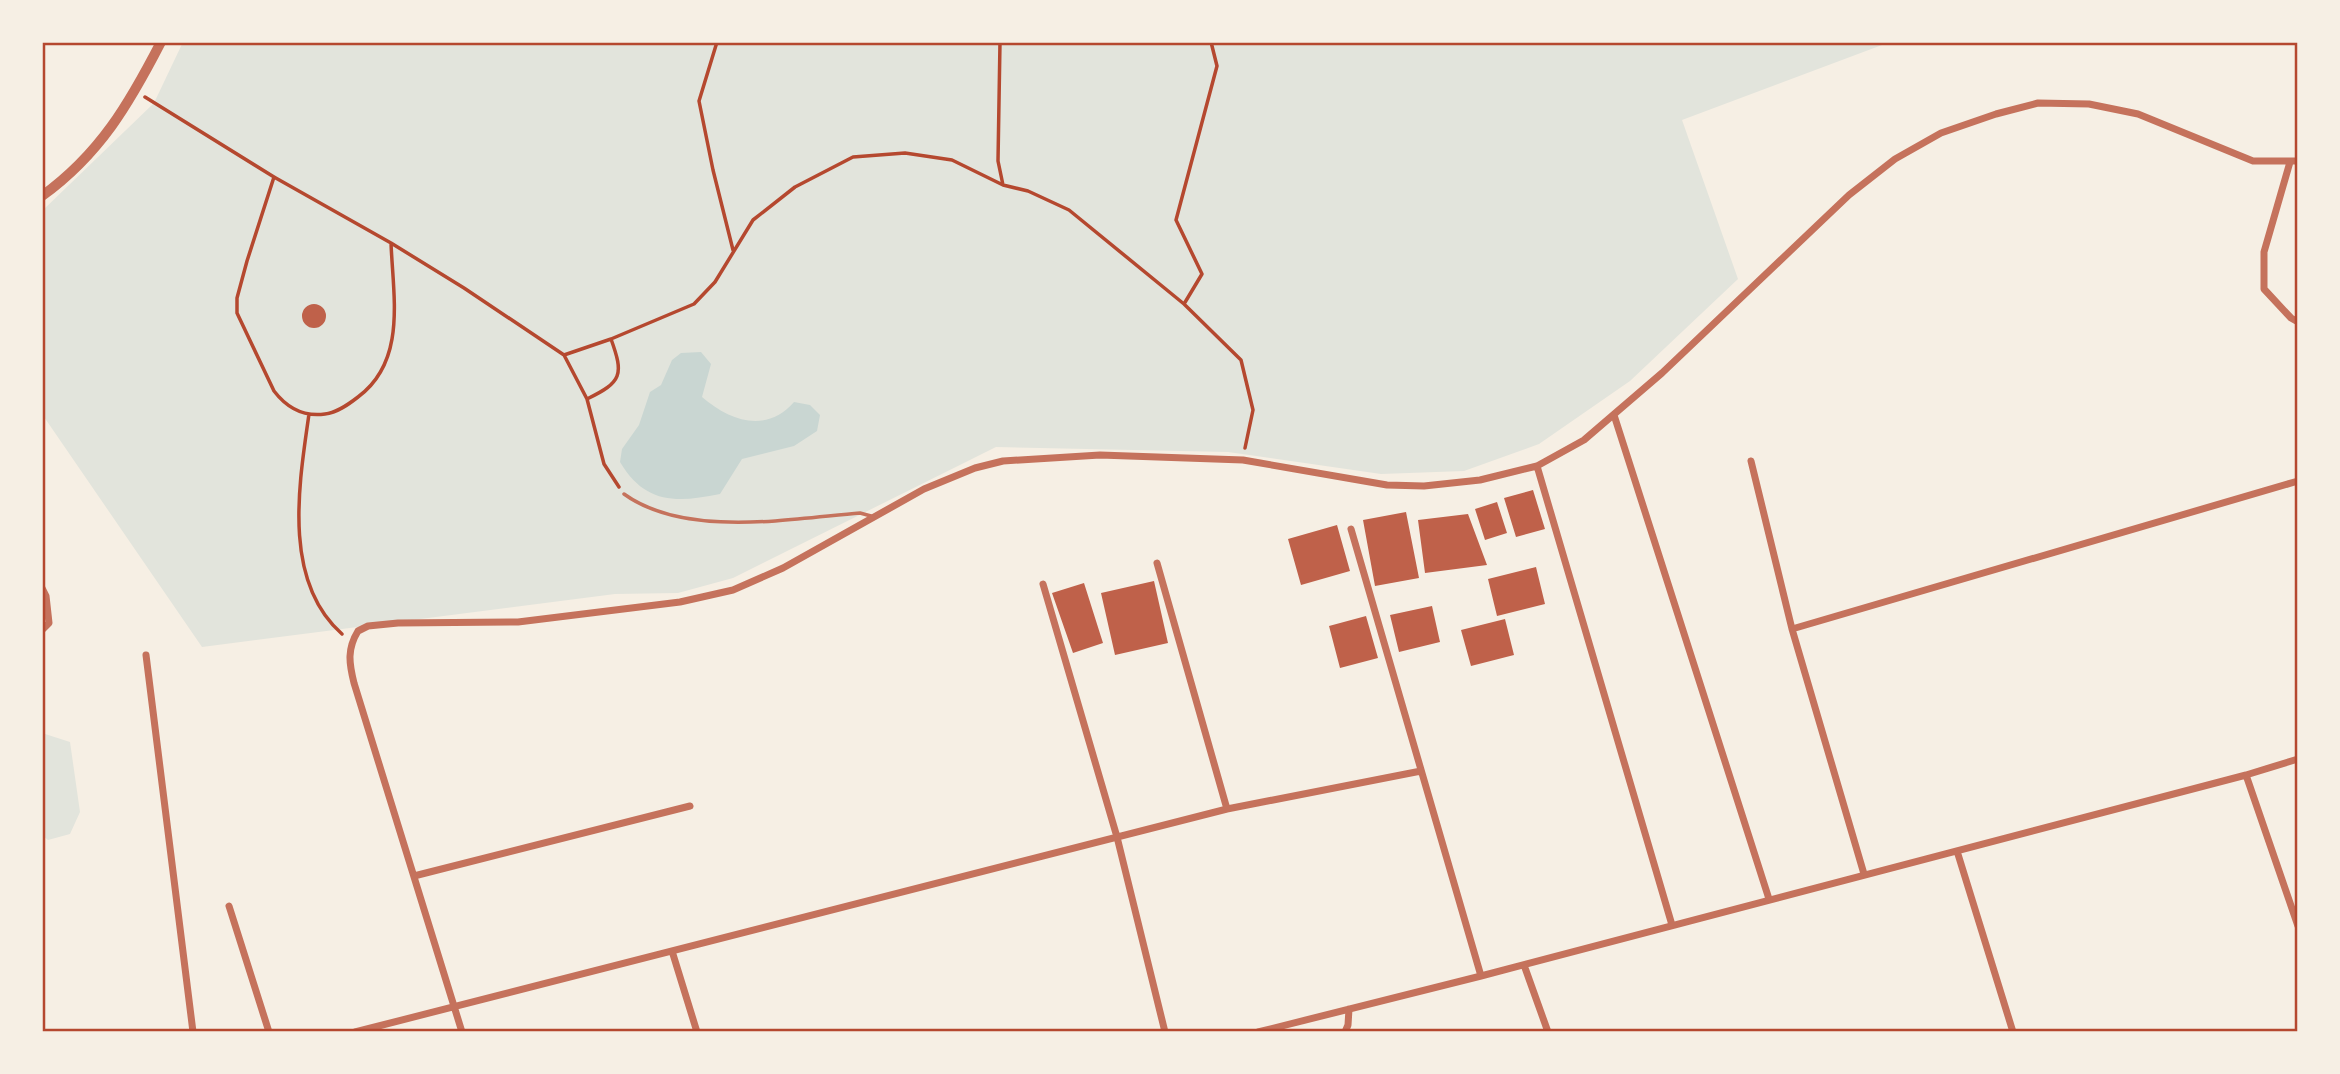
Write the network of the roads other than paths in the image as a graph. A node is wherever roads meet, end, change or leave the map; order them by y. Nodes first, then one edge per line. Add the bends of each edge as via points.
1 (161, 42) edge
2 (2294, 161) edge
3 (42, 196) edge
4 (2298, 322) edge
5 (1614, 415) junction
6 (1751, 461) dead end
7 (1537, 466) junction
8 (2298, 481) edge
9 (624, 495) road end
10 (873, 517) junction
11 (1351, 529) dead end
12 (1157, 563) dead end
13 (1043, 583) dead end
14 (42, 588) edge
15 (1792, 629) junction
16 (42, 630) edge
17 (146, 655) dead end
18 (2298, 759) edge
19 (1421, 771) junction
20 (2245, 775) junction
21 (690, 806) dead end
22 (1227, 809) junction
23 (1117, 837) junction
24 (1957, 850) junction
25 (1864, 874) junction
26 (414, 876) junction
27 (1769, 899) junction
28 (229, 906) dead end
29 (1672, 925) junction
30 (2298, 926) edge
31 (672, 951) junction
32 (1524, 965) junction
33 (1481, 976) junction
34 (454, 1006) junction
35 (1349, 1009) junction
36 (193, 1032) edge
37 (269, 1032) edge
38 (355, 1032) edge
39 (462, 1032) edge
40 (697, 1032) edge
41 (1165, 1032) edge
42 (1258, 1032) edge
43 (1345, 1032) edge
44 (1548, 1032) edge
45 (2013, 1032) edge

1 - 3 street via 107,135
2 - 4 street via 2264,252 2264,289
2 - 5 street via 2253,161 2138,114 2089,104 2038,103 1941,133 1895,159 1849,195
5 - 7 street via 1584,440
5 - 27 street
6 - 15 street
7 - 10 street via 1480,480 1424,486 1387,485 1244,460 1100,455 1003,461 924,489
7 - 29 street
8 - 15 street
9 - 10 lane via 660,514 689,520 738,522 860,513
10 - 26 street via 783,568 733,590 656,606 518,622 398,623 358,631 349,649 354,683
11 - 19 street
12 - 22 street
13 - 23 street
14 - 16 street via 49,623
15 - 25 street
17 - 36 street
18 - 20 street
19 - 22 street
19 - 33 street
20 - 24 street
20 - 30 street
21 - 26 street
22 - 23 street
23 - 31 street
23 - 41 street
24 - 25 street
24 - 45 street
25 - 27 street
26 - 34 street
27 - 29 street
28 - 37 street
29 - 32 street
31 - 34 street
31 - 40 street
32 - 33 street
32 - 44 street
33 - 35 street
34 - 38 street
34 - 39 street
35 - 42 street
35 - 43 street

